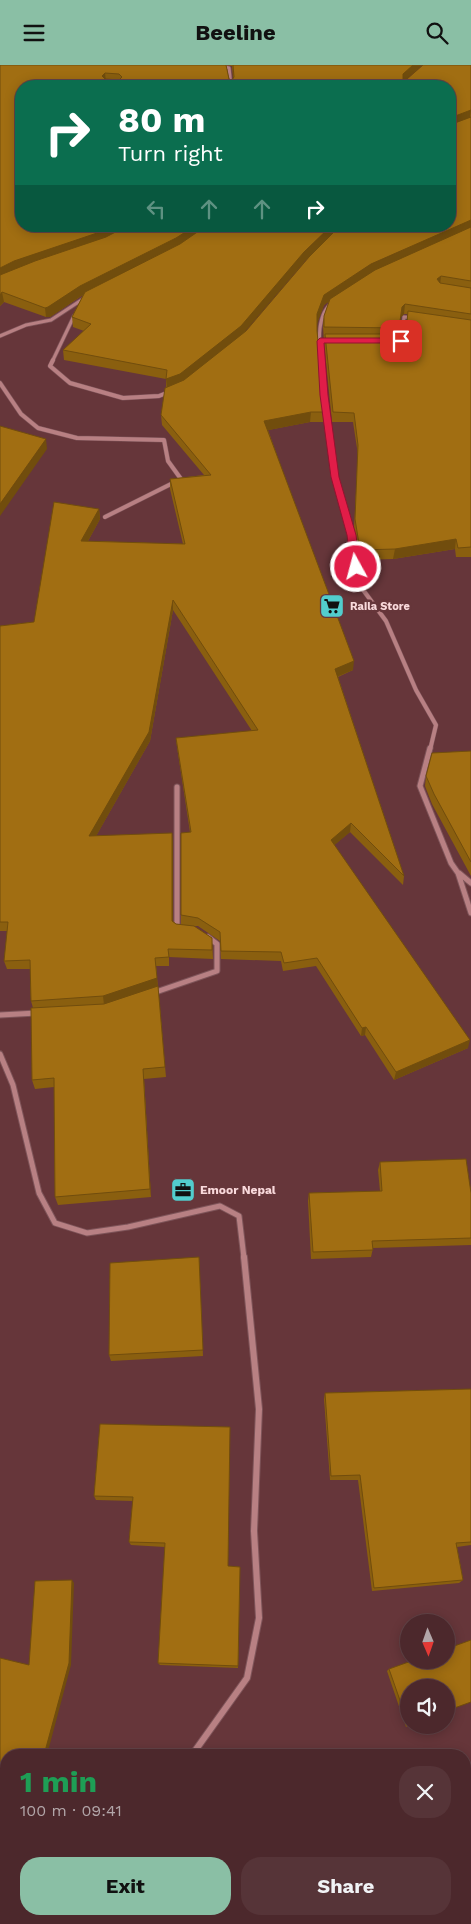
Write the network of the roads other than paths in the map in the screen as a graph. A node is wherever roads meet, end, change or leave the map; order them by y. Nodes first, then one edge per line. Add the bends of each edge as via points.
1 (216, 65) edge
2 (233, 65) edge
3 (229, 68) junction
4 (230, 80) edge
5 (92, 294) edge
6 (342, 297) edge
7 (83, 299) junction
8 (80, 306) edge
9 (76, 313) edge
10 (423, 320) edge
11 (0, 336) edge
12 (320, 341) junction
13 (329, 341) edge
14 (392, 341) edge
15 (0, 383) edge
16 (174, 390) edge
17 (105, 517) dead end
18 (177, 787) dead end
19 (458, 873) junction
20 (471, 883) edge
21 (471, 913) edge
22 (187, 929) edge
23 (203, 935) edge
24 (142, 996) edge
25 (48, 1012) edge
26 (0, 1015) edge
27 (0, 1054) edge
28 (196, 1749) edge

1 - 3 street
2 - 3 street
3 - 4 street
5 - 7 street
6 - 12 street via 326,307 320,325
7 - 8 street
7 - 11 street via 51,320 26,325
9 - 16 street via 50,366 70,383 123,398 159,396
10 - 14 street via 404,317 401,341
12 - 13 street
12 - 19 street via 335,477 352,535 358,583 386,621 416,690 436,725 420,786
15 - 17 street via 20,414 38,428 77,438 164,440 168,461 181,479
18 - 22 street via 177,928
19 - 20 street
19 - 21 street
23 - 24 street via 217,944 217,971
25 - 26 street
27 - 28 street via 13,1085 39,1193 55,1223 87,1233 220,1206 239,1216 259,1409 254,1531 259,1618 247,1678

